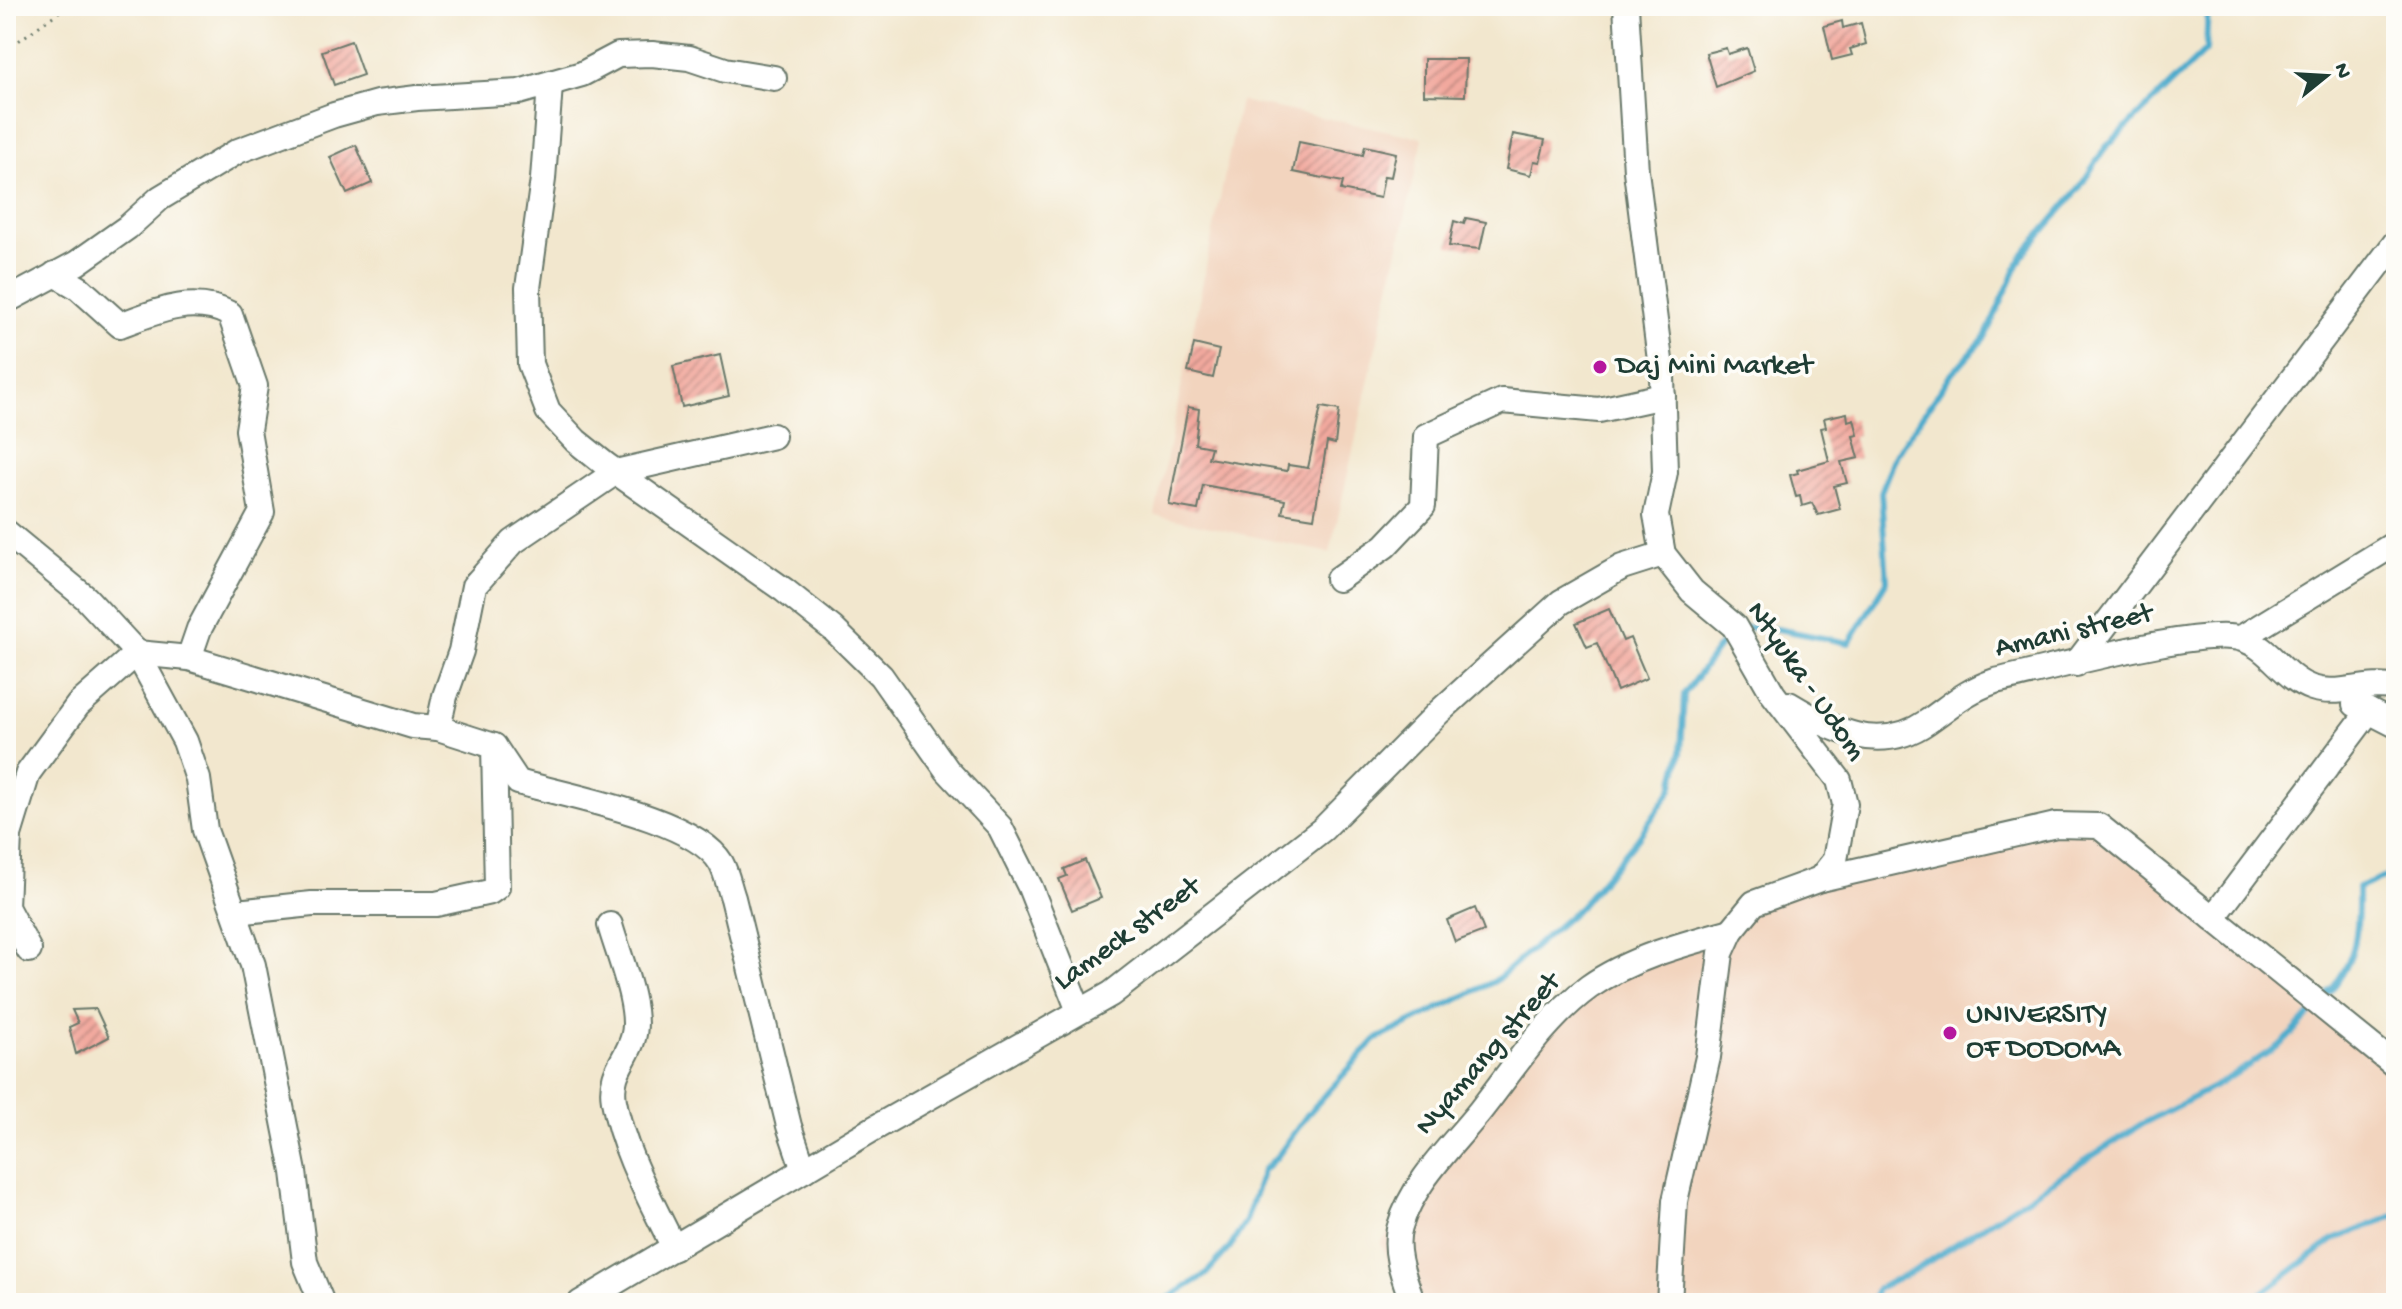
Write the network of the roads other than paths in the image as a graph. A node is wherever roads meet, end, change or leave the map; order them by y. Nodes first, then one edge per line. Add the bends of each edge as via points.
1 (1626, 6) edge
2 (774, 78) dead end
3 (550, 85) junction
4 (2396, 242) edge
5 (55, 274) junction
6 (6, 301) edge
7 (1663, 396) junction
8 (773, 436) dead end
9 (616, 472) junction
10 (6, 532) edge
11 (2396, 543) edge
12 (1663, 554) junction
13 (1338, 579) dead end
14 (2241, 638) junction
15 (137, 653) junction
16 (189, 658) junction
17 (2076, 664) junction
18 (2396, 688) edge
19 (2330, 691) junction
20 (1773, 694) junction
21 (2369, 711) junction
22 (2396, 725) edge
23 (438, 728) junction
24 (494, 746) junction
25 (1820, 879) junction
26 (236, 912) junction
27 (2213, 918) junction
28 (610, 925) dead end
29 (1731, 931) junction
30 (29, 950) dead end
31 (1079, 1011) junction
32 (2396, 1066) edge
33 (804, 1170) junction
34 (674, 1248) junction
35 (322, 1303) edge
36 (580, 1303) edge
37 (1413, 1303) edge
38 (1669, 1303) edge

1 - 7 street, Ntyuka - Udom via 1636,171
2 - 3 street via 689,58 618,55
3 - 5 street via 377,103 281,133 238,151 160,198 128,227
3 - 9 street via 528,288 530,364 548,411
4 - 17 street
5 - 6 street
5 - 16 street via 120,325 167,307 210,303 230,314 250,371 255,386 248,430 262,512 199,629
7 - 12 street, Ntyuka - Udom via 1665,472 1656,515
7 - 13 street via 1599,410 1502,401 1426,436 1423,506 1385,546
8 - 9 street
9 - 23 street via 513,542 474,586
9 - 31 street via 784,590 881,676 933,752 1000,827
10 - 15 street via 86,598
11 - 14 street
12 - 20 street, Ntyuka - Udom via 1692,591 1734,626
12 - 31 street, Lameck street via 1622,567 1561,602 1439,712 1323,829 1157,960
14 - 17 street, Amani street via 2189,639
14 - 19 street via 2297,682
15 - 16 street
15 - 26 street via 185,741 198,779 205,830
15 - 30 street via 78,705 28,773 9,835 6,907
16 - 23 street via 413,726
17 - 20 street, Amani street via 1967,691 1911,732 1886,738 1858,738 1826,726
18 - 19 street via 2379,684
19 - 21 street
20 - 25 street, Ntyuka - Udom via 1839,780 1845,804 1835,860
21 - 22 street
21 - 27 street
23 - 24 street
24 - 26 street via 497,887 490,892 436,904 312,904
24 - 33 street via 518,782 666,823 720,861
25 - 27 street via 2056,825 2099,826
25 - 29 street via 1754,903
26 - 35 street via 253,965 278,1088 305,1262
27 - 32 street
28 - 34 street via 632,1003 634,1038 618,1064 613,1098 628,1148
29 - 37 street, Nyamang street via 1624,967 1590,986 1544,1031 1415,1192 1398,1228 1399,1262
29 - 38 street via 1716,975 1708,1057 1675,1201
31 - 33 street, Lameck street
33 - 34 street, Lameck street
34 - 36 street, Lameck street

